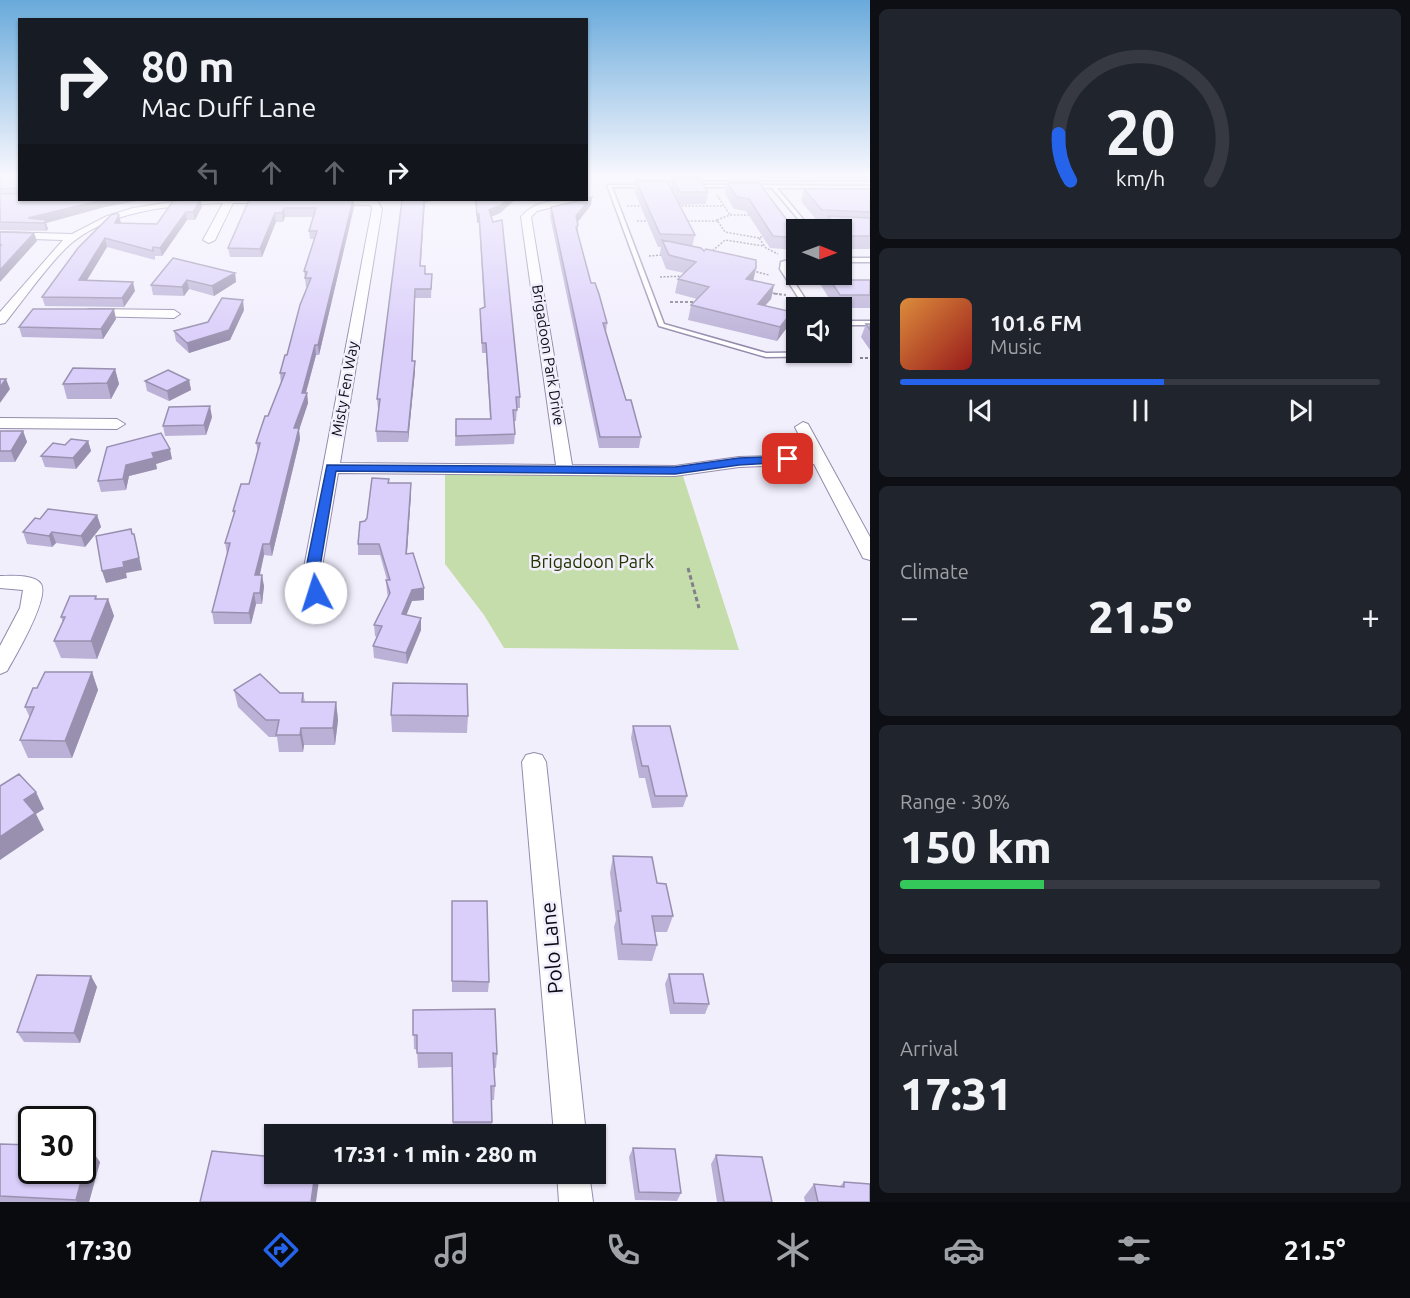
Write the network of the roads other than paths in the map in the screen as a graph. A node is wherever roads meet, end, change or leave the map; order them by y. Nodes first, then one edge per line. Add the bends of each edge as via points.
1 (81, 233) edge
2 (213, 233) edge
3 (373, 233) edge
4 (528, 233) edge
5 (627, 233) edge
6 (0, 235) edge
7 (73, 237) junction
8 (209, 240) dead end
9 (852, 260) edge
10 (870, 260) edge
11 (786, 262) edge
12 (786, 275) edge
13 (22, 312) dead end
14 (79, 313) edge
15 (174, 314) dead end
16 (2, 315) edge
17 (852, 323) edge
18 (870, 323) edge
19 (786, 355) edge
20 (0, 423) edge
21 (117, 424) dead end
22 (803, 427) dead end
23 (820, 459) junction
24 (331, 468) junction
25 (565, 470) junction
26 (870, 554) edge
27 (0, 582) edge
28 (329, 608) dead end
29 (0, 666) edge
30 (534, 762) dead end
31 (569, 1124) edge
32 (574, 1184) edge
33 (576, 1202) edge

1 - 7 street
2 - 8 street
3 - 24 street, Misty Fen Way
4 - 25 street, Brigadoon Park Drive
5 - 19 lane via 661,325 766,355
6 - 7 street
7 - 16 street
9 - 10 lane
11 - 12 lane
13 - 16 street
14 - 15 street
17 - 18 lane
20 - 21 street
22 - 23 street
23 - 25 street via 739,462 675,471
23 - 26 street
24 - 25 street
24 - 28 street, Misty Fen Way via 312,573 316,593
27 - 29 street via 33,587 30,608
30 - 31 street, Polo Lane
32 - 33 street

